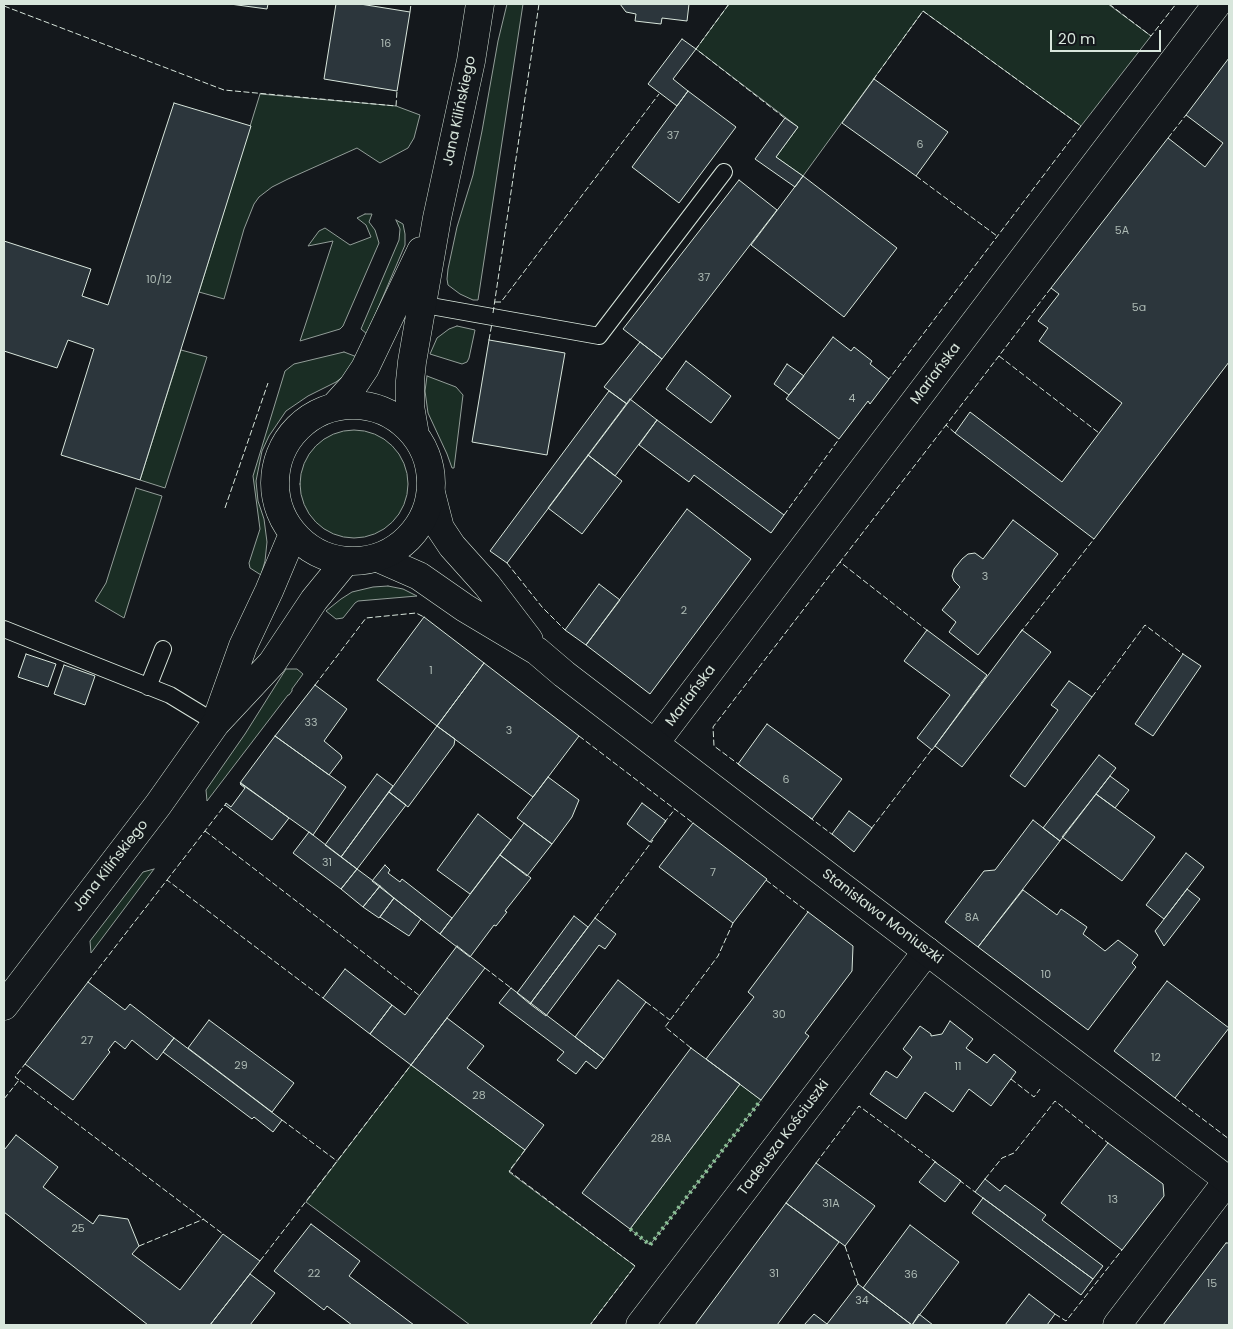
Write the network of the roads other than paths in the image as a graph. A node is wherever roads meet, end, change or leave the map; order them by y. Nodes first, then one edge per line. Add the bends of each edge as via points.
1 (480, 4) edge
2 (1217, 4) edge
3 (724, 172) dead end
4 (410, 302) junction
5 (335, 406) junction
6 (415, 435) junction
7 (431, 493) junction
8 (293, 534) junction
9 (378, 558) junction
10 (344, 562) junction
11 (4, 629) edge
12 (163, 649) dead end
13 (537, 651) junction
14 (148, 687) junction
15 (216, 723) junction
16 (655, 743) junction
17 (927, 951) junction
18 (4, 1006) edge
19 (1229, 1180) edge
20 (640, 1325) edge
21 (1117, 1325) edge

1 - 4 street, Jana Kilińskiego via 472,61 437,218
2 - 16 street, Mariańska
3 - 4 lane via 599,336
4 - 5 street, Jana Kilińskiego via 353,386
4 - 6 street, Jana Kilińskiego via 410,406
5 - 6 street via 358,404 379,409 399,419
5 - 8 street via 314,414 296,428 282,447 275,469 274,492 280,515
6 - 7 street via 431,472
7 - 9 street via 425,514 414,533 398,548
7 - 13 street, Stanisława Moniuszki via 440,528 452,546 487,585
8 - 10 street via 307,548
8 - 15 street, Jana Kilińskiego via 243,646
9 - 10 street
9 - 13 street, Stanisława Moniuszki via 419,576
10 - 15 street, Jana Kilińskiego via 272,663
11 - 14 lane
12 - 14 lane
13 - 16 street, Stanisława Moniuszki
14 - 15 lane via 170,695
15 - 18 street, Jana Kilińskiego via 158,805
16 - 17 street, Stanisława Moniuszki
17 - 19 street, Stanisława Moniuszki
17 - 20 street, Tadeusza Kościuszki
19 - 21 street

